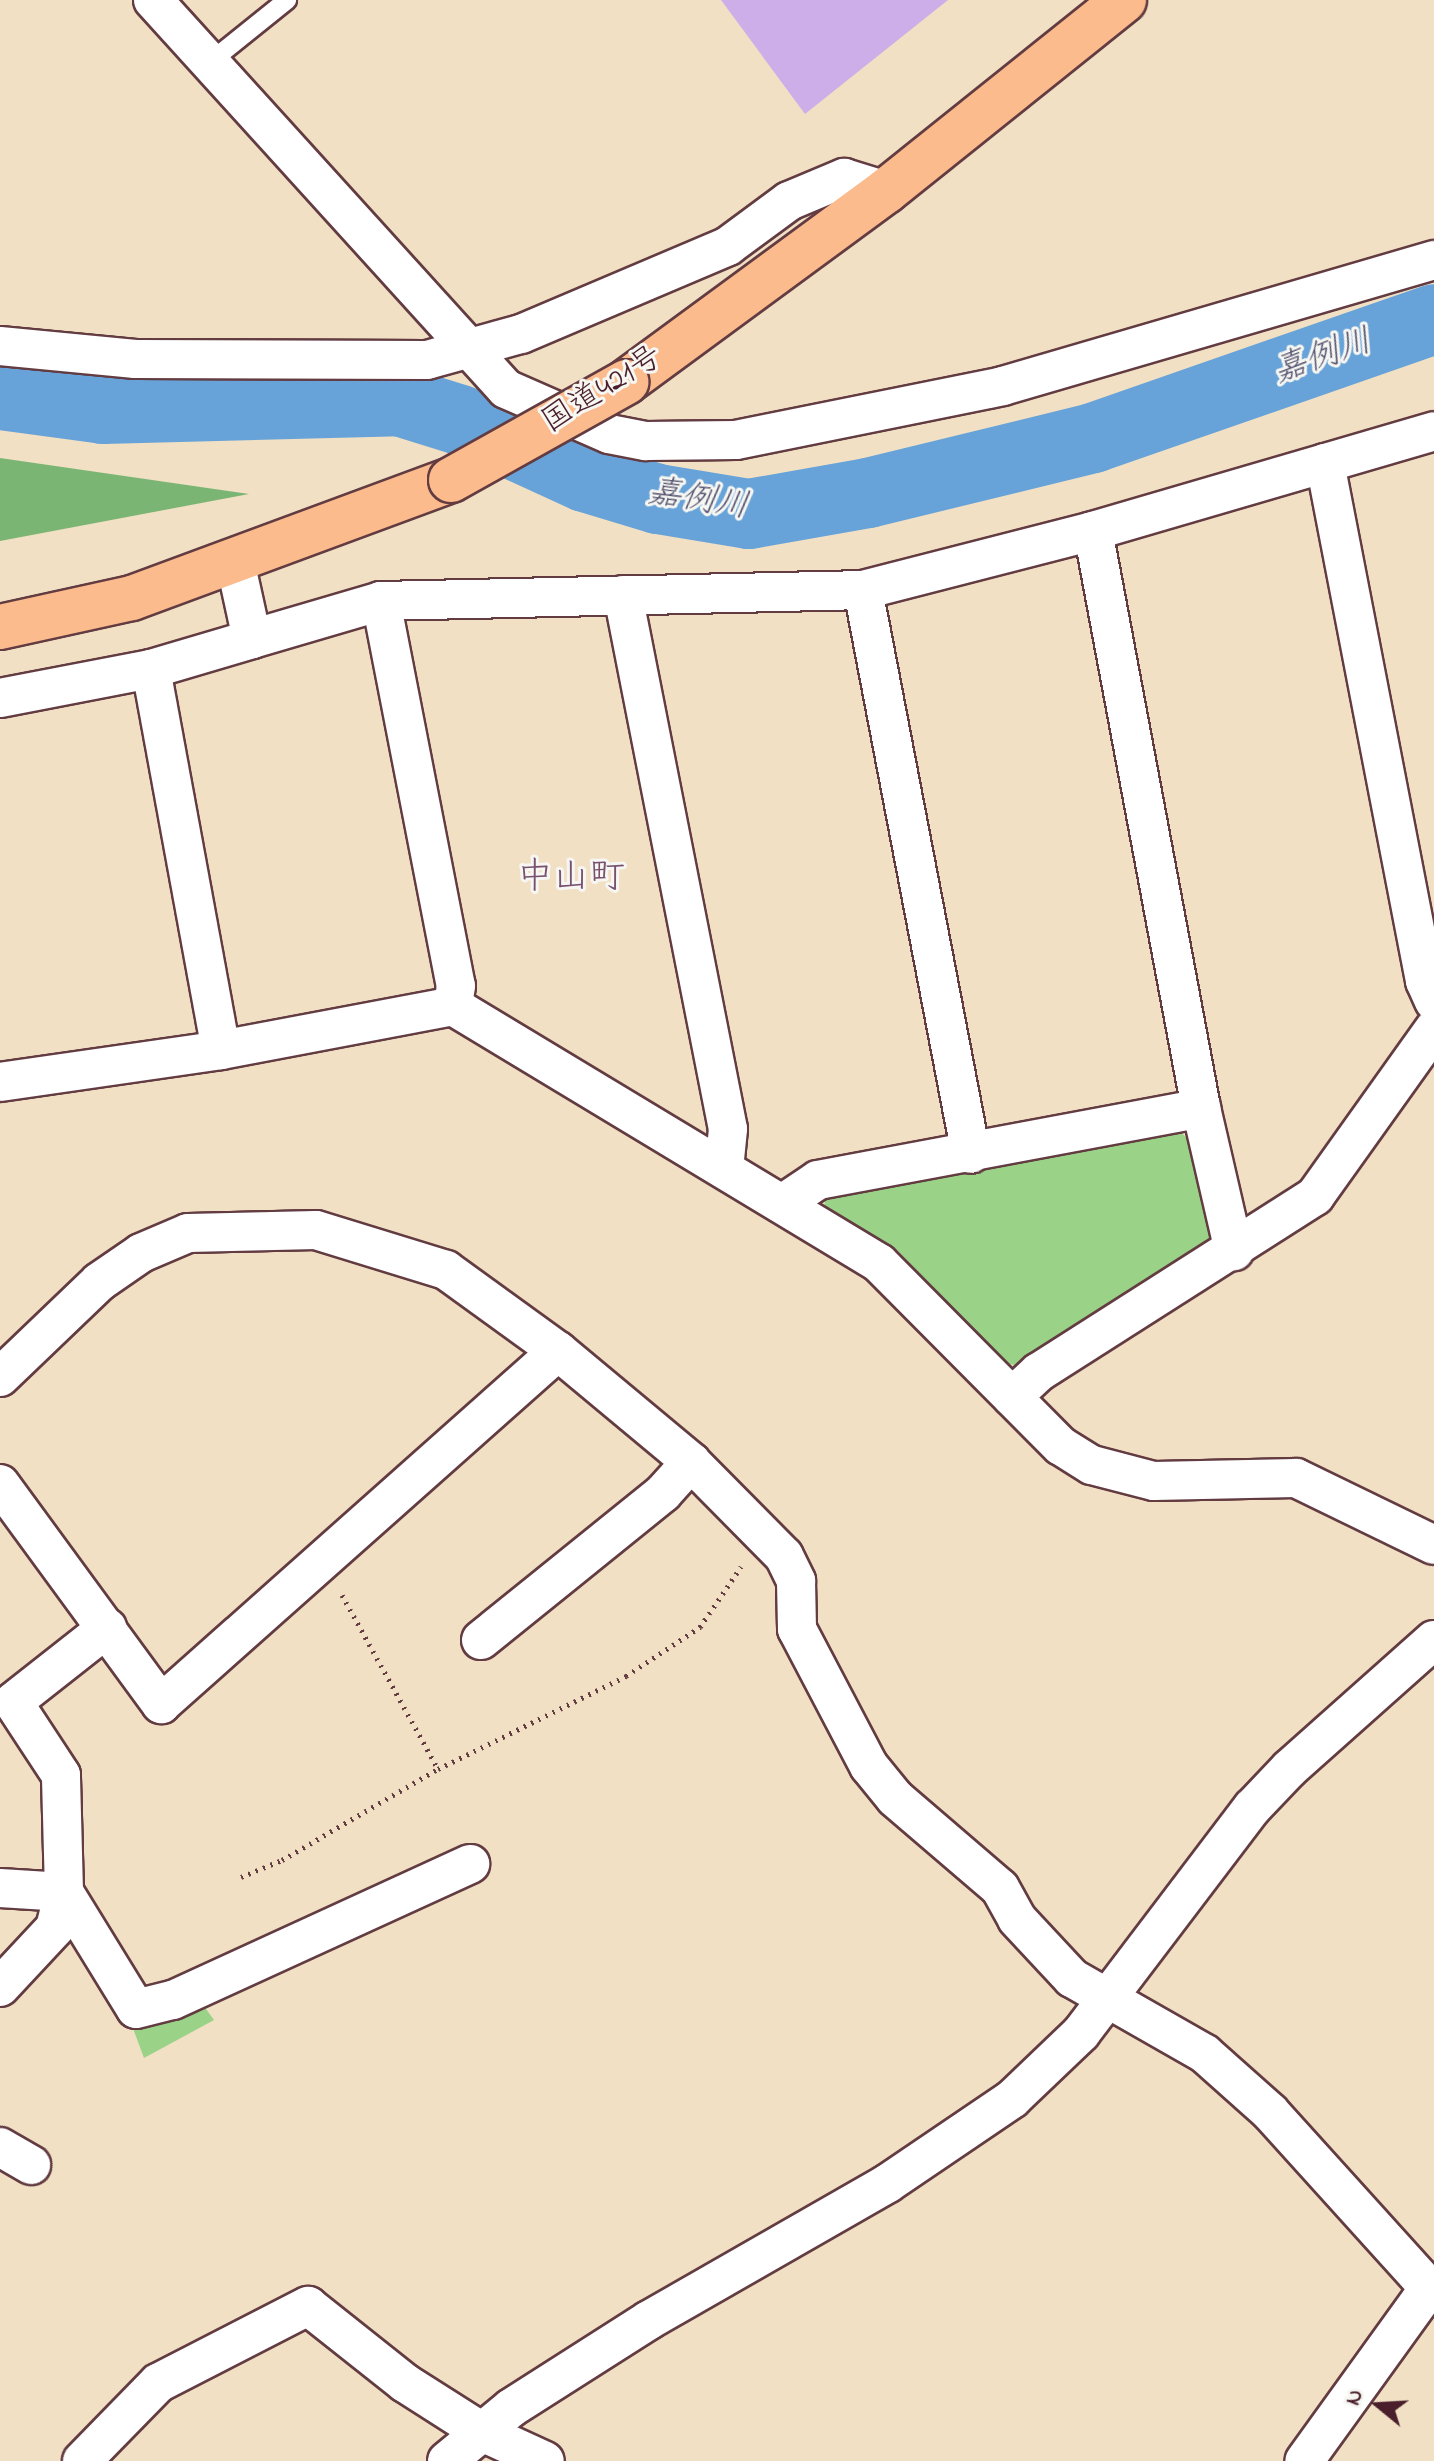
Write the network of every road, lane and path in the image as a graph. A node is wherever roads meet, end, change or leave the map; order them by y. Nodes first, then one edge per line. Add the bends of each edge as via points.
1 (153, 0) edge
2 (287, 0) edge
3 (1124, 0) edge
4 (210, 62) junction
5 (886, 191) junction
6 (1434, 260) edge
7 (0, 346) edge
8 (470, 351) junction
9 (1434, 431) edge
10 (1325, 463) junction
11 (1093, 531) junction
12 (235, 561) junction
13 (863, 590) junction
14 (623, 595) junction
15 (381, 601) junction
16 (0, 627) edge
17 (252, 639) junction
18 (151, 669) junction
19 (0, 698) edge
20 (1434, 1001) edge
21 (453, 1006) junction
22 (1434, 1029) edge
23 (221, 1050) junction
24 (0, 1082) edge
25 (1201, 1108) junction
26 (971, 1154) junction
27 (724, 1169) junction
28 (782, 1204) junction
29 (1234, 1251) junction
30 (558, 1351) junction
31 (0, 1377) edge
32 (1012, 1397) junction
33 (691, 1462) junction
34 (0, 1484) edge
35 (764, 1533) junction
36 (1434, 1545) edge
37 (321, 1560) junction
38 (107, 1628) junction
39 (481, 1640) dead end
40 (1434, 1640) edge
41 (438, 1769) junction
42 (470, 1864) dead end
43 (241, 1877) dead end
44 (0, 1888) edge
45 (64, 1892) junction
46 (0, 1987) edge
47 (1107, 2001) junction
48 (482, 2432) junction
49 (82, 2461) edge
50 (447, 2461) edge
51 (545, 2461) edge
52 (1304, 2461) edge

1 - 4 street
2 - 4 lane
3 - 5 highway, 国道421号
4 - 8 street
5 - 8 street via 844,178 789,201 728,246
5 - 12 highway, 国道421号, bridge via 626,382 451,480
6 - 8 street via 1003,386 736,440 646,441 609,434 506,389
7 - 8 street via 135,359 427,360
9 - 10 street
10 - 11 street
10 - 20 street via 1425,981
11 - 13 street
11 - 25 street
12 - 16 highway, 国道421号 via 132,598
12 - 17 street
13 - 14 street
13 - 26 street
14 - 15 street
14 - 27 street via 728,1129
15 - 17 street
15 - 21 street via 456,986
17 - 18 street
18 - 19 street
18 - 23 street
21 - 23 street
21 - 27 street
22 - 29 street via 1315,1196
23 - 24 street
25 - 26 street
25 - 29 street
26 - 28 street via 818,1180
27 - 28 street
28 - 32 street via 879,1263
29 - 32 street via 1039,1372
30 - 31 street via 446,1270 316,1230 254,1228 188,1233 141,1253 88,1293
30 - 33 street
30 - 37 street
32 - 36 street via 1061,1446 1092,1465 1154,1481 1296,1478
33 - 35 street
33 - 39 street via 663,1493
34 - 38 street
35 - 41 path via 700,1627 626,1676
35 - 47 street via 796,1581 797,1629 869,1766 936,1836 1000,1888 1017,1919 1072,1978
37 - 38 street via 161,1704
37 - 41 path
38 - 45 street via 13,1702 61,1775
40 - 47 street via 1252,1808
41 - 43 path via 282,1860
42 - 45 street via 173,2000 136,2009
44 - 45 street
45 - 46 street via 55,1928
47 - 48 street via 1012,2099 952,2143 649,2320
47 - 52 street via 1205,2054 1270,2112 1429,2288
48 - 49 street via 405,2383 308,2306 158,2383
48 - 50 street
48 - 51 street

